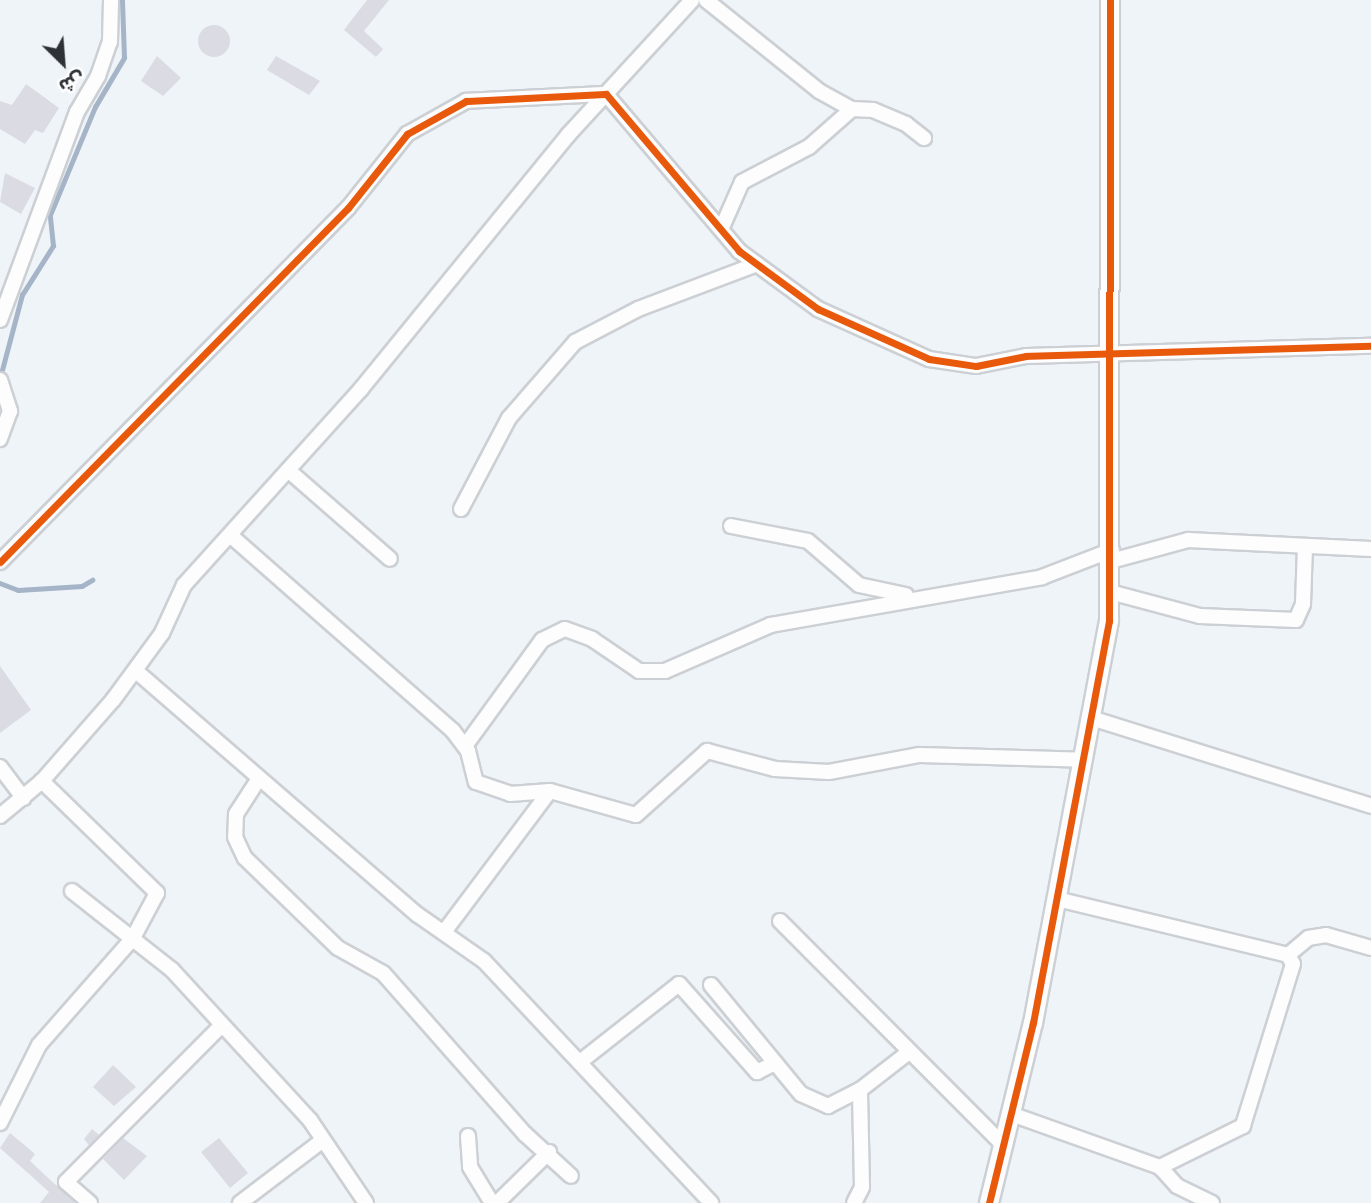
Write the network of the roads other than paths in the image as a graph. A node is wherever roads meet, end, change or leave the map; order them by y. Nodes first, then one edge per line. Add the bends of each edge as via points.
1 (111, 0) edge
2 (692, 0) edge
3 (706, 0) edge
4 (1110, 0) edge
5 (606, 94) junction
6 (852, 109) junction
7 (924, 138) dead end
8 (723, 225) junction
9 (757, 264) junction
10 (0, 317) edge
11 (1371, 346) edge
12 (1114, 352) junction
13 (0, 380) edge
14 (0, 439) edge
15 (288, 470) junction
16 (461, 509) dead end
17 (731, 526) dead end
18 (230, 535) junction
19 (1305, 548) junction
20 (1371, 549) edge
21 (1112, 556) junction
22 (390, 559) dead end
23 (0, 562) edge
24 (1110, 592) junction
25 (913, 596) junction
26 (136, 671) junction
27 (1091, 718) junction
28 (465, 746) junction
29 (1084, 760) junction
30 (0, 767) edge
31 (258, 780) junction
32 (42, 781) junction
33 (550, 791) junction
34 (23, 798) junction
35 (1371, 806) edge
36 (0, 816) edge
37 (72, 891) dead end
38 (1057, 899) junction
39 (780, 921) dead end
40 (444, 932) junction
41 (134, 938) junction
42 (1371, 948) edge
43 (1288, 955) junction
44 (710, 985) dead end
45 (222, 1025) junction
46 (909, 1052) junction
47 (580, 1062) junction
48 (775, 1063) junction
49 (860, 1090) junction
50 (1012, 1114) junction
51 (0, 1123) edge
52 (468, 1136) dead end
53 (323, 1140) junction
54 (1004, 1146) junction
55 (549, 1152) junction
56 (1160, 1167) junction
57 (570, 1177) dead end
58 (90, 1203) edge
59 (240, 1203) edge
60 (366, 1203) edge
61 (495, 1203) edge
62 (712, 1203) edge
63 (854, 1203) edge
64 (989, 1203) edge
65 (1212, 1203) edge

1 - 10 street via 110,42 98,76 77,112
2 - 5 street
3 - 6 street via 756,44
4 - 12 street
5 - 8 street
5 - 15 street
5 - 23 street via 467,102 407,134 348,208
6 - 7 street via 873,110
6 - 8 street via 809,147 742,182
8 - 9 street via 738,251
9 - 12 street via 818,309 929,359 975,366
9 - 16 street via 638,309 575,342 509,418
11 - 12 street
12 - 21 street
13 - 14 street via 10,411
15 - 18 street
15 - 22 street
17 - 25 street via 807,541 859,585
18 - 26 street via 184,584
18 - 28 street
19 - 20 street
19 - 21 street via 1188,540
19 - 24 street via 1303,604 1296,620 1200,616
21 - 24 street
21 - 25 street via 1042,578
24 - 27 street
25 - 28 street via 771,625 665,671 639,671 592,639 565,629 542,640
26 - 31 street
26 - 32 street
27 - 29 street
27 - 35 street
28 - 33 street via 476,782 510,793
29 - 33 street via 919,755 829,772 775,769 707,751 636,815
29 - 38 street
30 - 34 street
31 - 40 street
31 - 55 street via 236,814 235,837 245,858 338,948 383,973 525,1134
32 - 34 street
32 - 41 street via 151,881 155,904
33 - 40 street
34 - 36 street
37 - 41 street
38 - 43 street
38 - 50 street
39 - 46 street
40 - 47 street via 484,961
41 - 45 street
41 - 51 street via 39,1045
42 - 43 street via 1326,934 1308,938
43 - 56 street via 1293,964 1288,990 1243,1126
44 - 48 street
45 - 53 street
45 - 58 street via 66,1182
46 - 49 street
46 - 54 street
47 - 48 street via 679,984 757,1072
47 - 62 street
48 - 49 street via 801,1094 828,1106
49 - 63 street via 862,1187
50 - 54 street
50 - 56 street
52 - 61 street via 470,1167
53 - 59 street
53 - 60 street
54 - 64 street
55 - 57 street
55 - 61 street
56 - 65 street via 1177,1186

